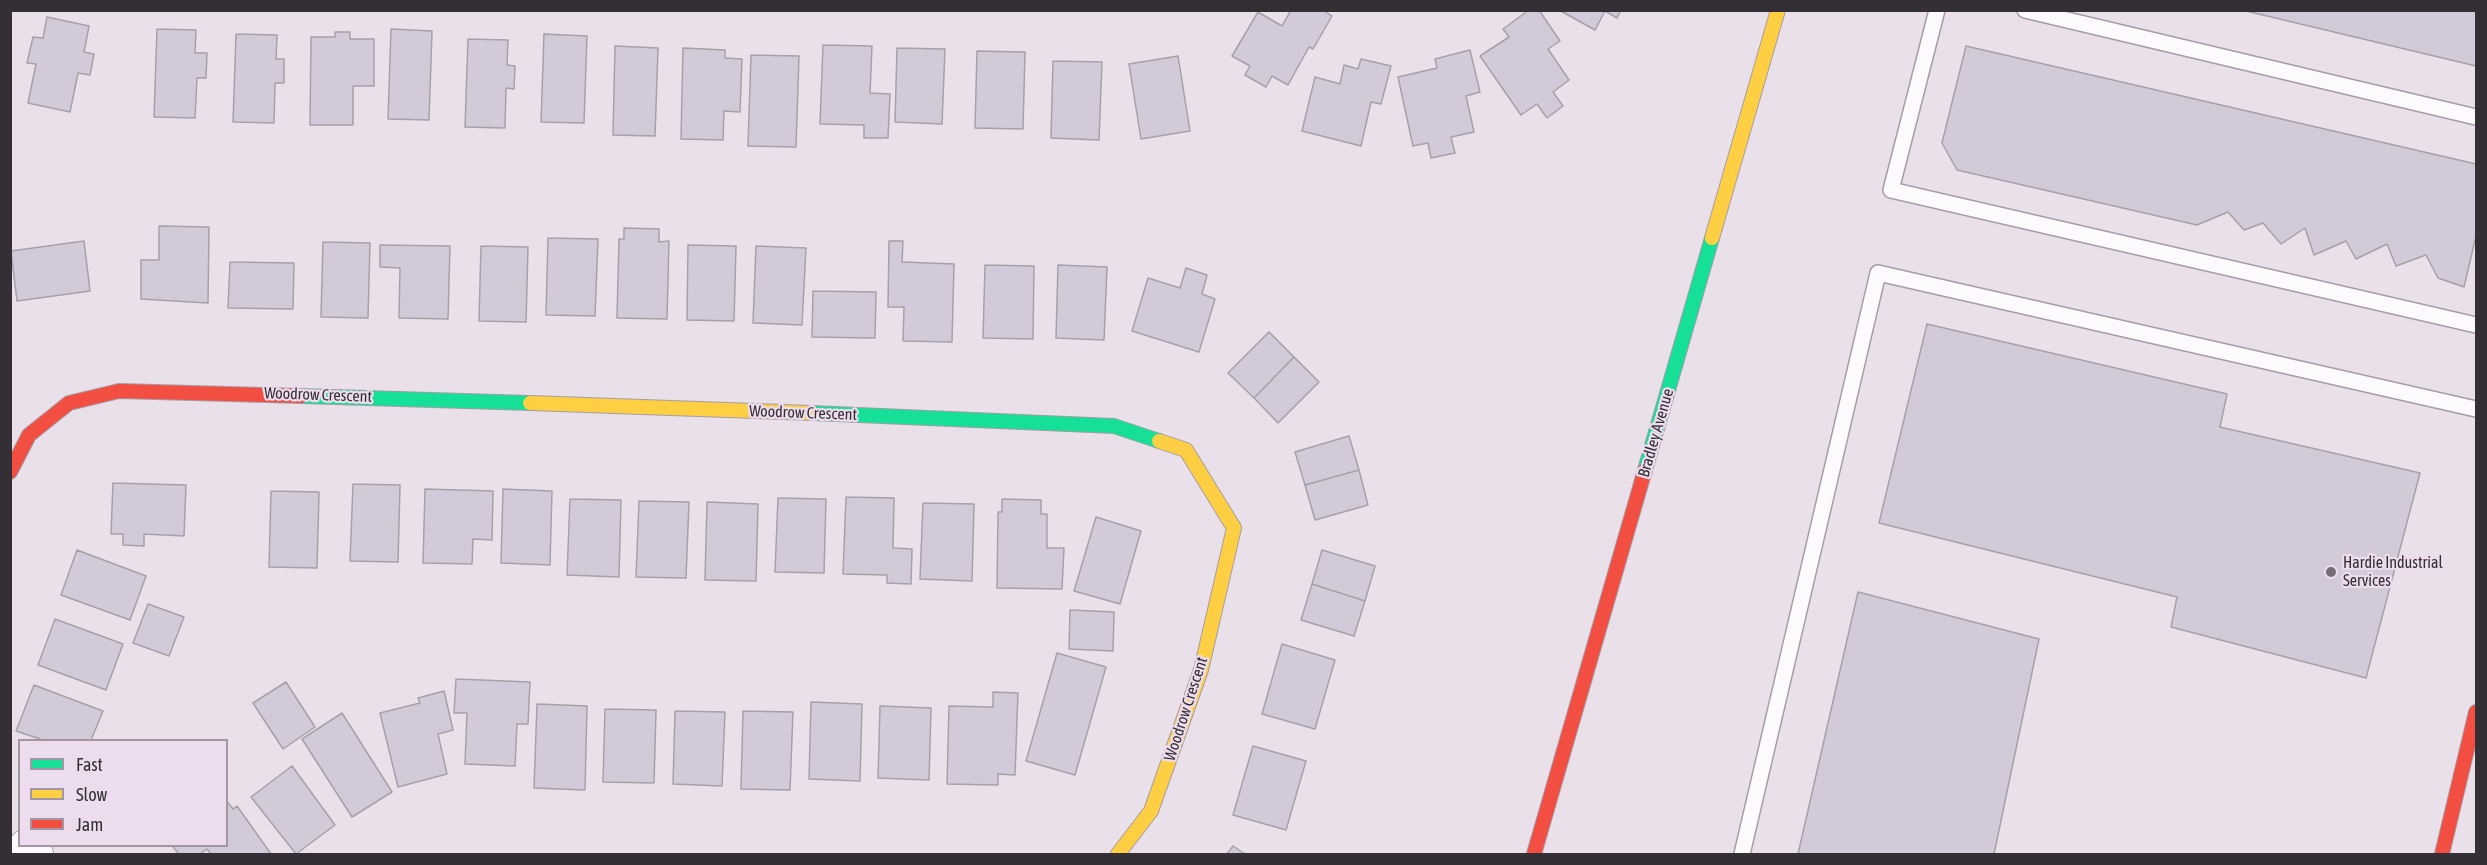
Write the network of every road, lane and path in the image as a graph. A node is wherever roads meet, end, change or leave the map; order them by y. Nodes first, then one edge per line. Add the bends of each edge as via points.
1 (1778, 10) edge
2 (1937, 10) edge
3 (2025, 10) edge
4 (2476, 117) edge
5 (2476, 325) edge
6 (2476, 409) edge
7 (10, 472) edge
8 (2476, 712) edge
9 (1118, 855) edge
10 (1534, 855) edge
11 (1742, 855) edge
12 (2442, 855) edge

1 - 10 street, Bradley Avenue
2 - 5 lane via 1891,190
3 - 4 lane
6 - 11 lane via 1878,273
7 - 9 street, Woodrow Crescent via 29,435 69,403 119,391 1079,424 1114,426 1186,450 1234,528 1201,670 1151,811
8 - 12 street

